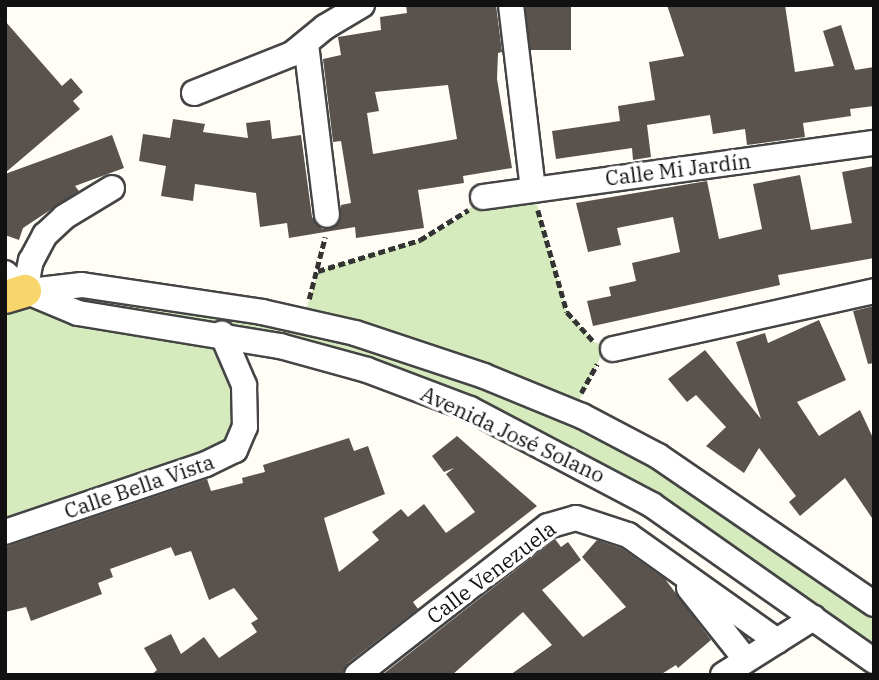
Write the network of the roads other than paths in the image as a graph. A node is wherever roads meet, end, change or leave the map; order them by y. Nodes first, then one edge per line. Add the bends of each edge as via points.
1 (362, 5) edge
2 (511, 5) edge
3 (306, 44) junction
4 (194, 93) dead end
5 (874, 143) edge
6 (112, 188) dead end
7 (533, 190) junction
8 (483, 197) road end
9 (327, 215) road end
10 (10, 288) edge
11 (874, 291) edge
12 (222, 334) junction
13 (613, 349) road end
14 (5, 532) edge
15 (672, 566) junction
16 (869, 594) edge
17 (813, 618) junction
18 (777, 641) junction
19 (746, 660) junction
20 (874, 661) edge
21 (357, 675) edge
22 (723, 675) edge

1 - 3 street
2 - 7 street
3 - 4 street via 258,70
3 - 9 street
5 - 7 street, Calle Mi Jardín
6 - 10 street via 64,217
7 - 8 street, Calle Mi Jardín
10 - 12 street, Avenida José Solano via 78,313
10 - 16 street, Avenida José Solano via 82,285 303,320 439,360 573,412 712,489
11 - 13 street
12 - 14 street, Calle Bella Vista via 244,385 245,427 235,450
12 - 17 street, Avenida José Solano via 367,370 470,409 543,444 652,505
15 - 18 street, Calle Venezuela
15 - 19 street, Calle Venezuela
15 - 21 street, Calle Venezuela via 614,527 564,519 548,526
17 - 18 street
17 - 20 street, Avenida José Solano
18 - 19 street
19 - 22 street

